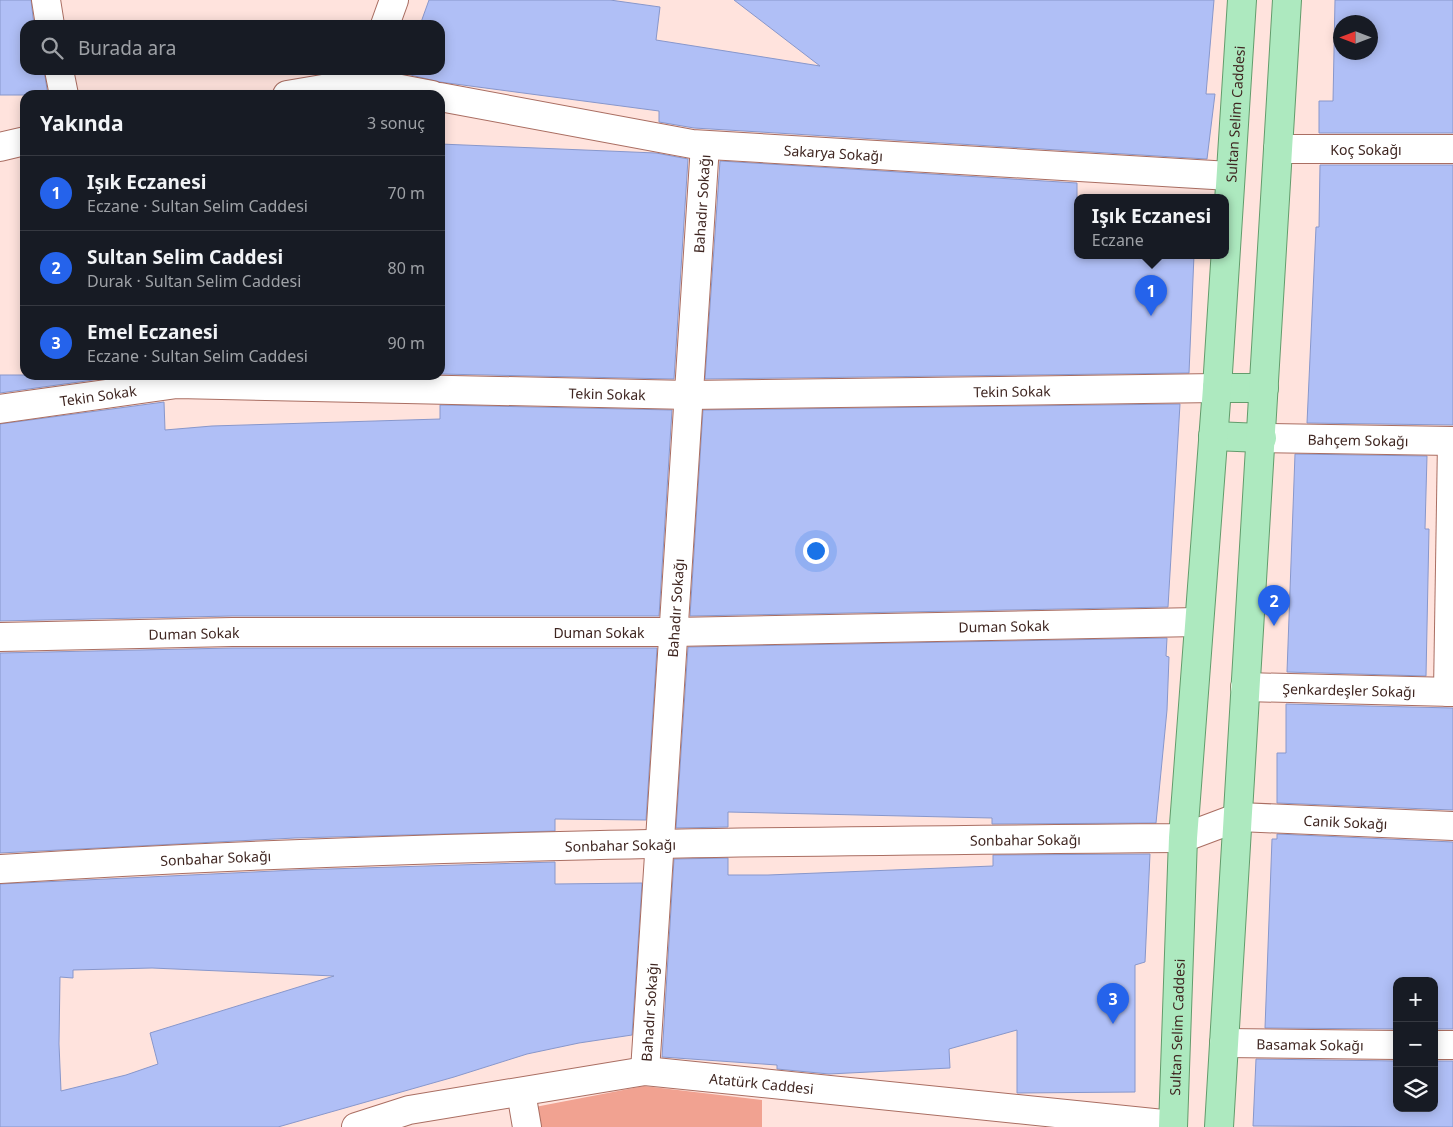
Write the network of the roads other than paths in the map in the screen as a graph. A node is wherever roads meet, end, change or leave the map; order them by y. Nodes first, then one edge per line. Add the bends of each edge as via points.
1 (46, 0) edge
2 (394, 0) edge
3 (1242, 0) edge
4 (1287, 0) edge
5 (49, 20) edge
6 (387, 20) edge
7 (60, 75) edge
8 (367, 76) edge
9 (63, 90) edge
10 (308, 90) edge
11 (415, 90) edge
12 (445, 97) edge
13 (20, 142) edge
14 (704, 144) junction
15 (0, 147) edge
16 (1278, 149) junction
17 (1453, 149) edge
18 (1230, 176) junction
19 (1229, 194) edge
20 (1225, 259) edge
21 (1217, 388) junction
22 (1264, 388) junction
23 (689, 395) junction
24 (0, 409) edge
25 (1213, 436) junction
26 (1262, 438) junction
27 (1453, 441) edge
28 (1198, 622) junction
29 (673, 632) junction
30 (0, 637) edge
31 (1245, 688) junction
32 (1450, 692) edge
33 (1239, 817) junction
34 (1453, 826) edge
35 (1183, 838) junction
36 (659, 842) junction
37 (0, 869) edge
38 (1224, 1042) junction
39 (1393, 1045) edge
40 (1438, 1045) edge
41 (1453, 1045) edge
42 (645, 1071) junction
43 (521, 1092) junction
44 (1173, 1126) edge
45 (356, 1127) edge
46 (527, 1127) edge
47 (1220, 1127) edge

1 - 5 street
2 - 6 street
3 - 18 main road, Sultan Selim Caddesi
4 - 16 main road
7 - 9 street
8 - 10 street
8 - 11 street
12 - 14 street, Sakarya Sokağı
13 - 15 street
14 - 18 street, Sakarya Sokağı
14 - 23 street, Bahadır Sokağı
16 - 17 street, Koç Sokağı
16 - 22 main road
18 - 19 main road, Sultan Selim Caddesi
20 - 21 main road, Sultan Selim Caddesi
21 - 22 main road
21 - 23 street, Tekin Sokak
21 - 25 main road, Sultan Selim Caddesi
22 - 26 main road
23 - 24 street, Tekin Sokak via 177,384
23 - 29 street, Bahadır Sokağı
25 - 26 main road
25 - 28 main road, Sultan Selim Caddesi
26 - 27 street, Bahçem Sokağı
26 - 31 main road
27 - 32 street
28 - 29 street, Duman Sokak
28 - 35 main road, Sultan Selim Caddesi
29 - 30 street, Duman Sokak via 232,632
29 - 36 street, Bahadır Sokağı
31 - 32 street, Şenkardeşler Sokağı
31 - 33 main road
33 - 34 street, Canik Sokağı
33 - 35 street, Sonbahar Sokağı
33 - 38 main road
35 - 36 street, Sonbahar Sokağı
35 - 44 main road, Sultan Selim Caddesi
36 - 37 street, Sonbahar Sokağı via 200,856
36 - 42 street, Bahadır Sokağı
38 - 39 street, Basamak Sokağı
38 - 47 main road
40 - 41 street
42 - 43 street, Atatürk Caddesi
42 - 44 street, Atatürk Caddesi
43 - 45 street, Atatürk Caddesi via 409,1110
43 - 46 street

